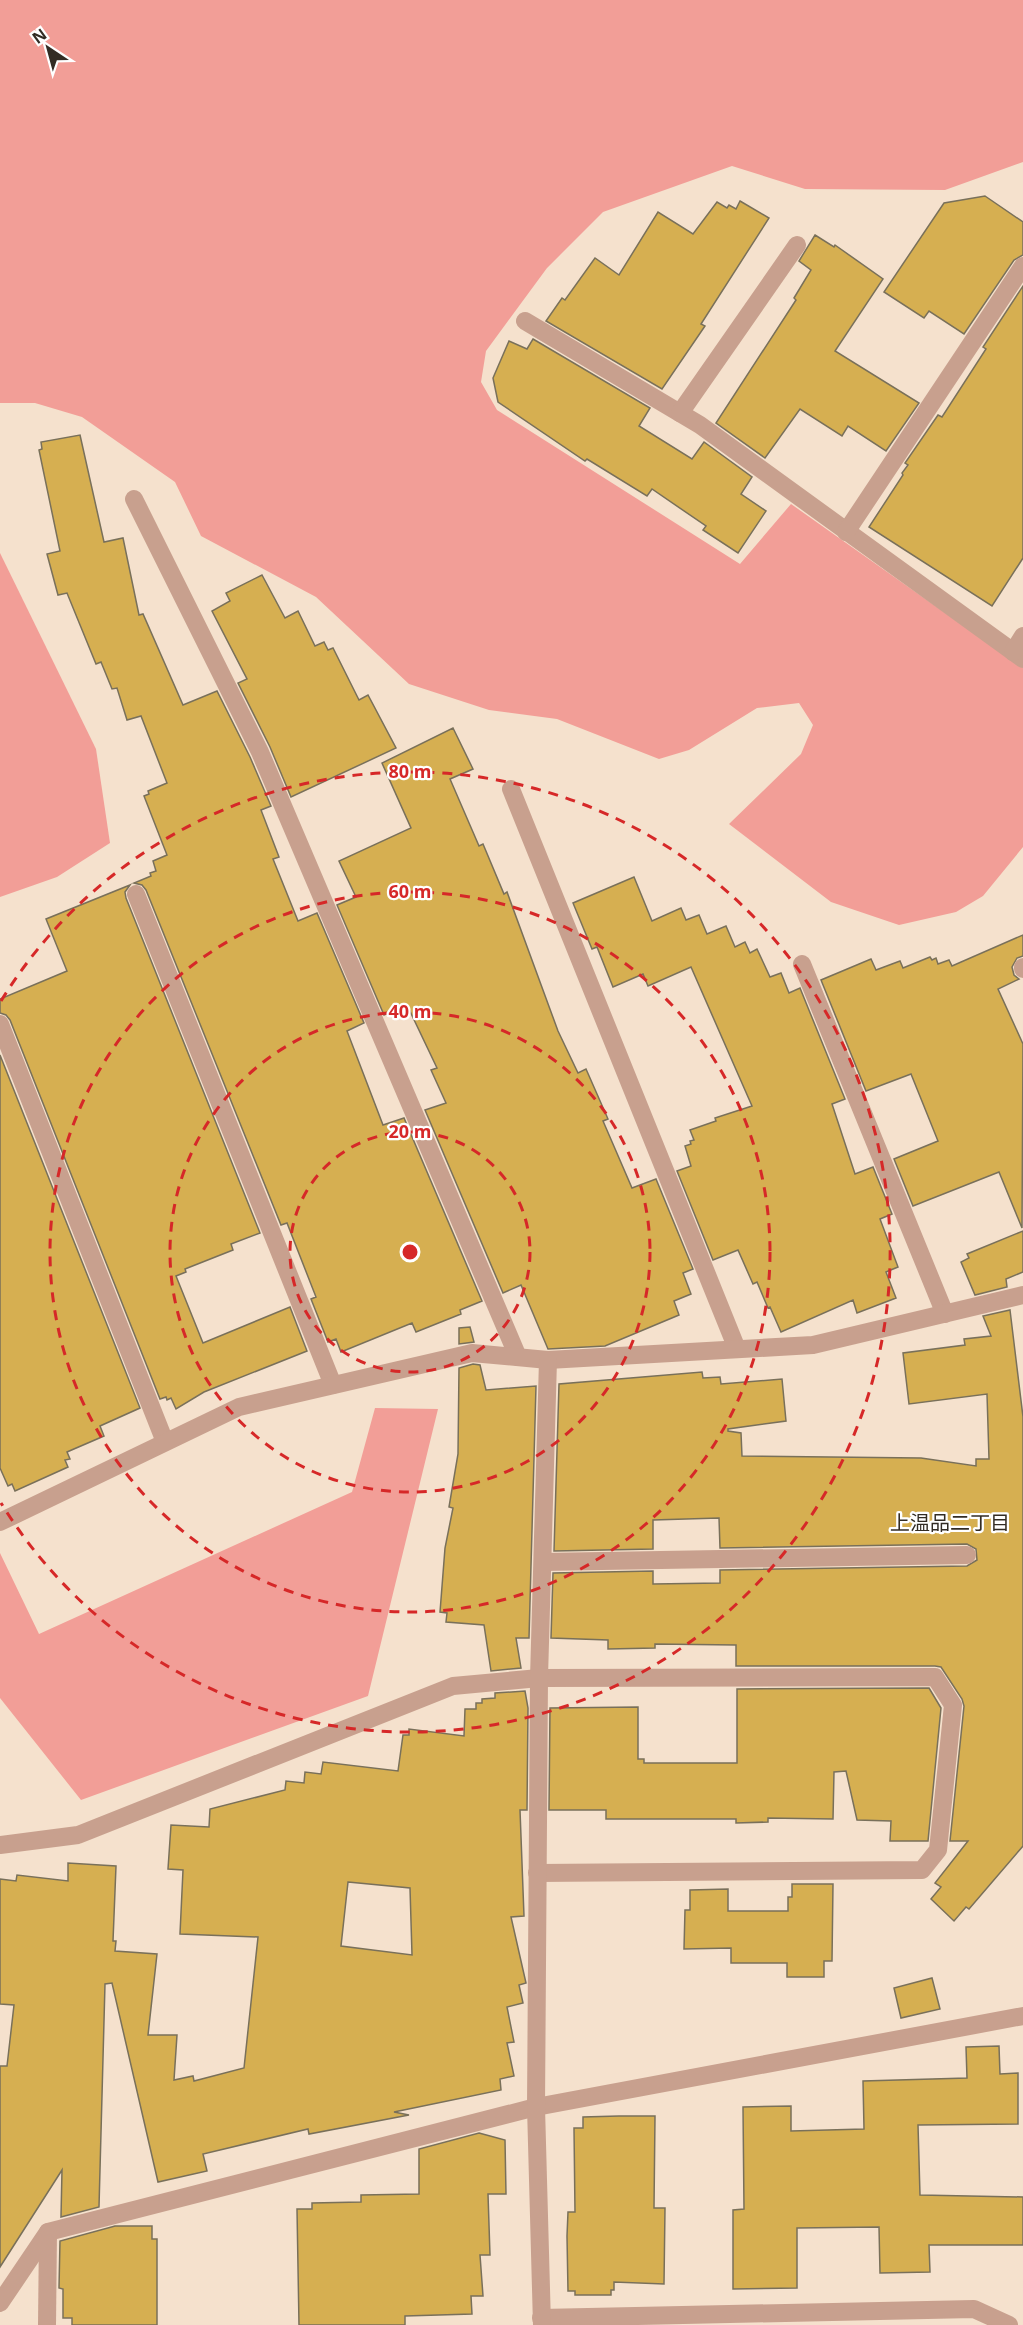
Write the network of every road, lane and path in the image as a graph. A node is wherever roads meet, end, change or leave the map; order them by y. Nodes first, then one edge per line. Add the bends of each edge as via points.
1 (797, 244) dead end
2 (1023, 266) edge
3 (525, 321) dead end
4 (680, 413) junction
5 (134, 499) dead end
6 (846, 532) junction
7 (1023, 636) edge
8 (1018, 655) edge
9 (512, 789) dead end
10 (136, 894) dead end
11 (802, 964) dead end
12 (0, 1024) edge
13 (1023, 1295) edge
14 (945, 1314) junction
15 (737, 1349) junction
16 (518, 1357) junction
17 (548, 1360) junction
18 (333, 1385) junction
19 (165, 1442) junction
20 (0, 1522) edge
21 (967, 1555) dead end
22 (543, 1562) junction
23 (539, 1678) junction
24 (0, 1845) edge
25 (537, 1873) junction
26 (1023, 2016) edge
27 (536, 2107) junction
28 (48, 2232) junction
29 (0, 2303) edge
30 (541, 2322) edge
31 (47, 2325) edge
32 (1009, 2325) edge

1 - 4 street
2 - 6 street
3 - 4 street
4 - 6 street
5 - 16 street via 261,752
6 - 8 street
7 - 8 street
9 - 15 street
10 - 18 street
11 - 14 street
12 - 19 street
13 - 14 street
14 - 15 street via 813,1345
15 - 17 street
16 - 17 street
16 - 18 street via 472,1353
17 - 22 street
18 - 19 street via 239,1407
19 - 20 street
21 - 22 street
22 - 23 street
23 - 24 street via 453,1686 78,1835
23 - 25 street
23 - 25 street via 935,1677 953,1706 938,1850 922,1870
25 - 27 street
26 - 27 street
27 - 28 street
27 - 30 street
28 - 29 street
28 - 31 street
30 - 32 street via 974,2309

